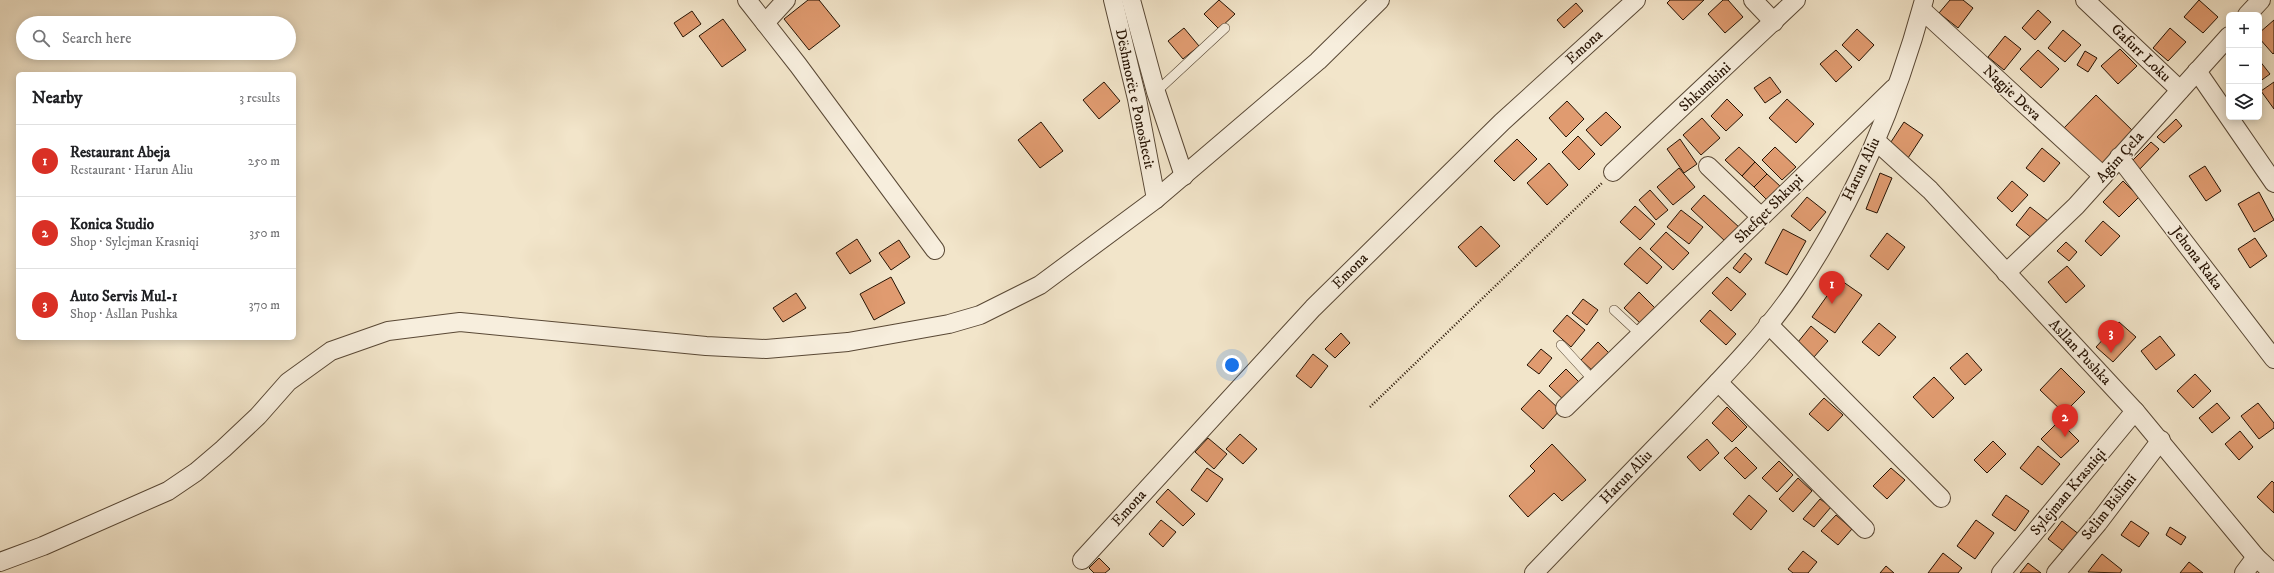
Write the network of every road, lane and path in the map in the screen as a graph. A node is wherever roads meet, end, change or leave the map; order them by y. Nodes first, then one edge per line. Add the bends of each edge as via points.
1 (747, 0) edge
2 (786, 0) edge
3 (1113, 0) edge
4 (1131, 0) edge
5 (1380, 0) edge
6 (1636, 0) edge
7 (1754, 0) edge
8 (1796, 0) edge
9 (2085, 0) edge
10 (2261, 0) edge
11 (1923, 5) edge
12 (2250, 12) edge
13 (1774, 22) junction
14 (765, 23) junction
15 (1225, 28) dead end
16 (1140, 36) junction
17 (2226, 39) edge
18 (1124, 41) junction
19 (2197, 71) junction
20 (1897, 84) junction
21 (2180, 90) junction
22 (1156, 92) junction
23 (1876, 140) junction
24 (2119, 157) junction
25 (1708, 166) dead end
26 (1613, 172) joint
27 (1184, 176) junction
28 (2103, 176) junction
29 (2274, 183) edge
30 (1156, 199) junction
31 (1761, 217) junction
32 (934, 250) dead end
33 (2006, 273) junction
34 (1614, 310) dead end
35 (1768, 324) junction
36 (1641, 335) junction
37 (1561, 345) dead end
38 (2274, 359) edge
39 (1593, 380) junction
40 (1718, 382) junction
41 (1370, 407) dead end
42 (1565, 408) dead end
43 (2135, 411) junction
44 (2161, 440) junction
45 (1941, 498) dead end
46 (1865, 529) dead end
47 (2256, 557) junction
48 (1082, 560) dead end
49 (0, 562) edge
50 (1534, 573) edge
51 (2001, 573) edge
52 (2056, 573) edge
53 (2244, 573) edge
54 (2273, 573) edge

1 - 14 street
2 - 14 street
3 - 18 street, Dëshmorët e Ponoshecit
4 - 16 street, Dëshmorët e Ponoshecit
5 - 27 street via 1318,61
6 - 48 street, Emona via 1502,122 1312,308
7 - 13 street
8 - 13 street, Shkumbini
9 - 21 street, Gafurr Loku
10 - 12 street
11 - 20 street, Harun Aliu
11 - 28 street, Nagjie Deva
13 - 26 street, Shkumbini
14 - 32 street
15 - 22 lane
16 - 18 street
16 - 22 street, Dëshmorët e Ponoshecit
17 - 19 street, Agim Çela
18 - 30 street, Dëshmorët e Ponoshecit
19 - 21 street, Agim Çela
19 - 29 street
20 - 23 street, Harun Aliu
20 - 31 street, Shefqet Shkupi
21 - 24 street, Agim Çela
22 - 27 street, Dëshmorët e Ponoshecit
23 - 33 street, Asllan Pushka via 1930,190
23 - 35 street, Harun Aliu via 1840,214 1795,290
24 - 28 street, Agim Çela
24 - 38 street, Jehona Raka
25 - 31 street
26 - 41 path
27 - 30 street
28 - 33 street, Agim Çela via 2076,206
30 - 49 street via 1040,285 980,316 950,324 848,342 740,349 460,322 388,331 331,351 288,382 258,416 223,449 168,491 43,546
31 - 36 street, Shefqet Shkupi
33 - 43 street, Asllan Pushka
34 - 36 lane
35 - 40 street, Harun Aliu
35 - 45 street
36 - 39 street, Shefqet Shkupi
37 - 39 lane
39 - 42 street, Shefqet Shkupi
40 - 46 street
40 - 50 street, Harun Aliu
43 - 44 street, Asllan Pushka
43 - 51 street, Sylejman Krasniqi
44 - 47 street, Asllan Pushka
44 - 52 street, Selim Bislimi
47 - 53 street
47 - 54 street, Asllan Pushka

